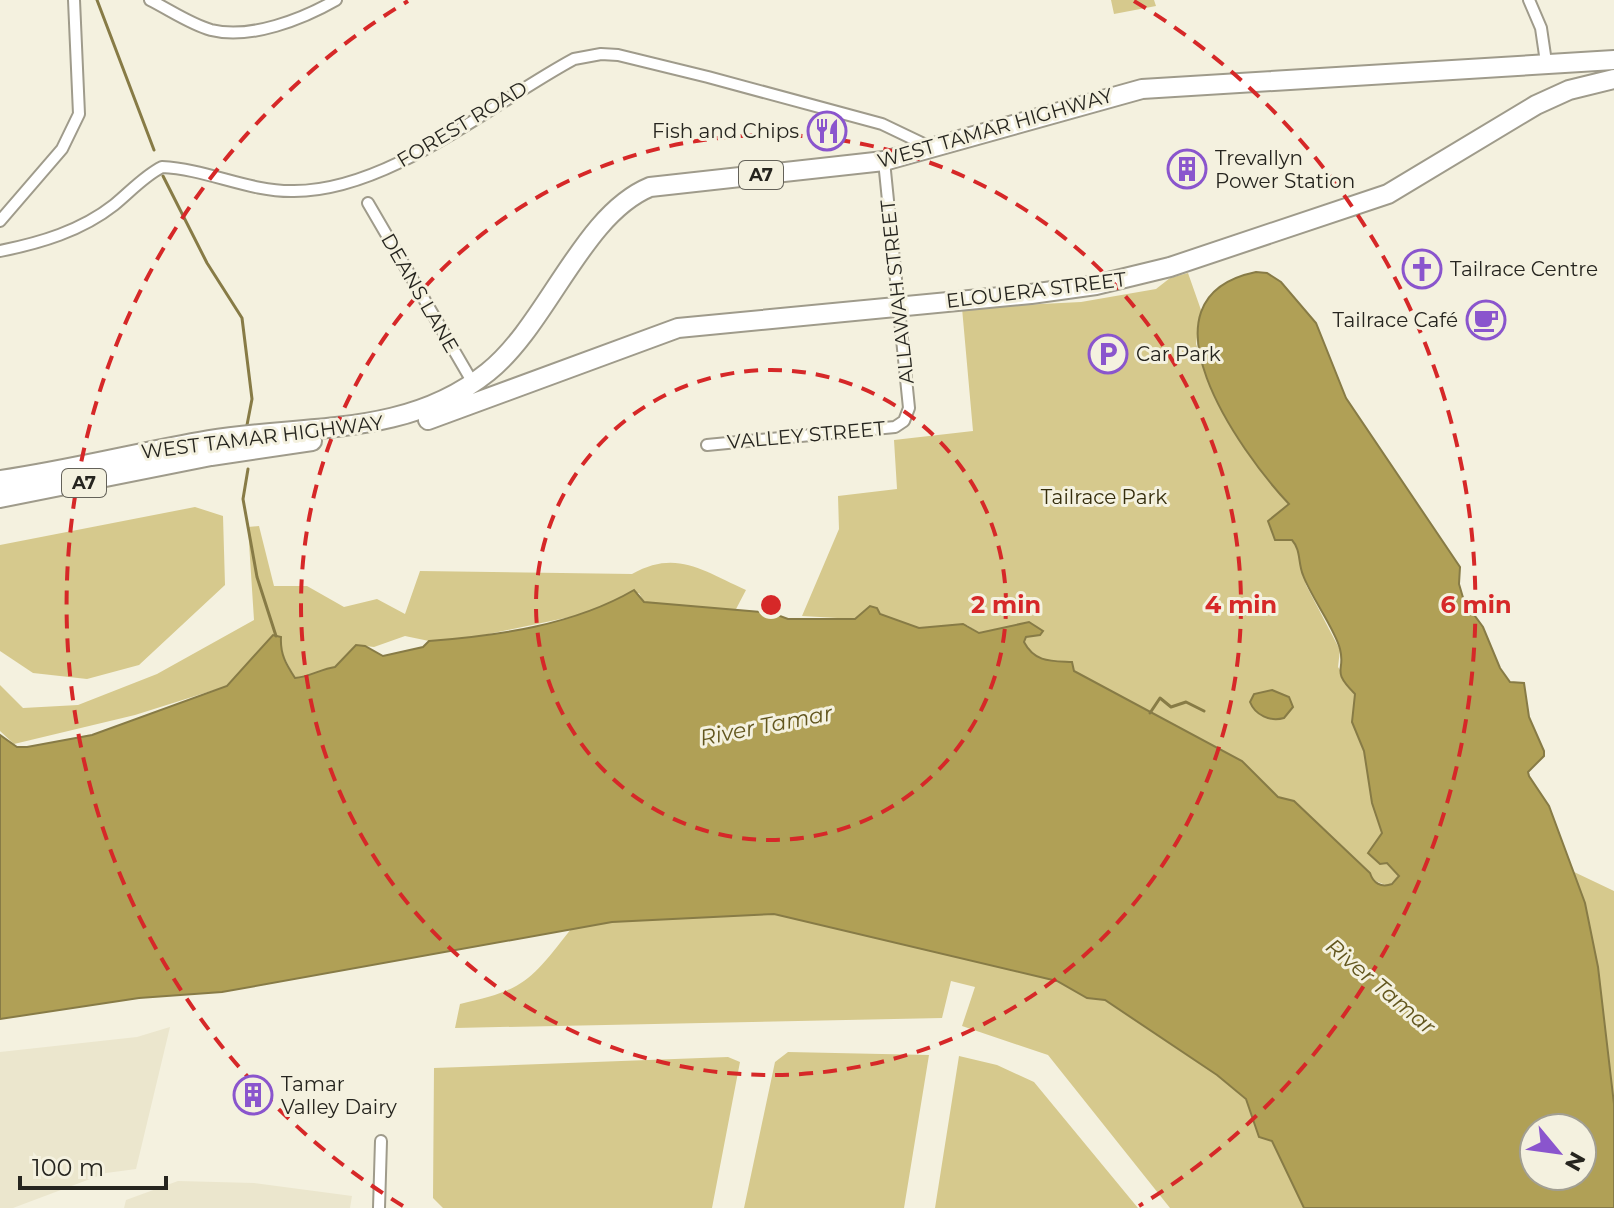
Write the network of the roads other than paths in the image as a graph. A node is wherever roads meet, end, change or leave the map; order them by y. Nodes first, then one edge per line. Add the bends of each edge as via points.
1 (74, 0) edge
2 (150, 0) edge
3 (336, 0) edge
4 (1529, 0) edge
5 (1614, 60) edge
6 (1548, 62) junction
7 (1614, 79) edge
8 (1562, 93) junction
9 (897, 131) junction
10 (933, 148) junction
11 (891, 159) junction
12 (368, 203) dead end
13 (0, 221) edge
14 (0, 251) edge
15 (899, 306) junction
16 (475, 393) junction
17 (904, 421) joint
18 (707, 445) dead end
19 (0, 480) edge
20 (0, 498) edge
21 (381, 1141) dead end
22 (379, 1208) edge

1 - 13 street via 79,114 62,149
2 - 3 street via 203,27 230,32 293,20
4 - 6 street
5 - 6 highway, WEST TAMAR HIGHWAY / A7
6 - 8 highway
6 - 10 highway, WEST TAMAR HIGHWAY / A7 via 1142,89
7 - 8 highway, A7
8 - 15 highway, ELOUERA STREET / A7 via 1388,194 1170,267 1061,290
9 - 10 street, FOREST ROAD
9 - 11 street, ALLAWAH STREET via 901,145
9 - 14 street, FOREST ROAD via 618,55 585,56 397,164 357,181 281,191 162,167 76,228
10 - 11 highway, WEST TAMAR HIGHWAY / A7
11 - 15 street, ALLAWAH STREET
11 - 16 highway, WEST TAMAR HIGHWAY / A7 via 640,191 607,218 524,335
12 - 16 street, DEANS LANE
15 - 16 highway, ELOUERA STREET / A7 via 678,328
15 - 17 street, ALLAWAH STREET via 909,408
16 - 19 highway, WEST TAMAR HIGHWAY / A7 via 381,422 210,440
16 - 20 highway, WEST TAMAR HIGHWAY / A7 via 393,430 211,456
17 - 18 street, VALLEY STREET via 895,427
21 - 22 street

